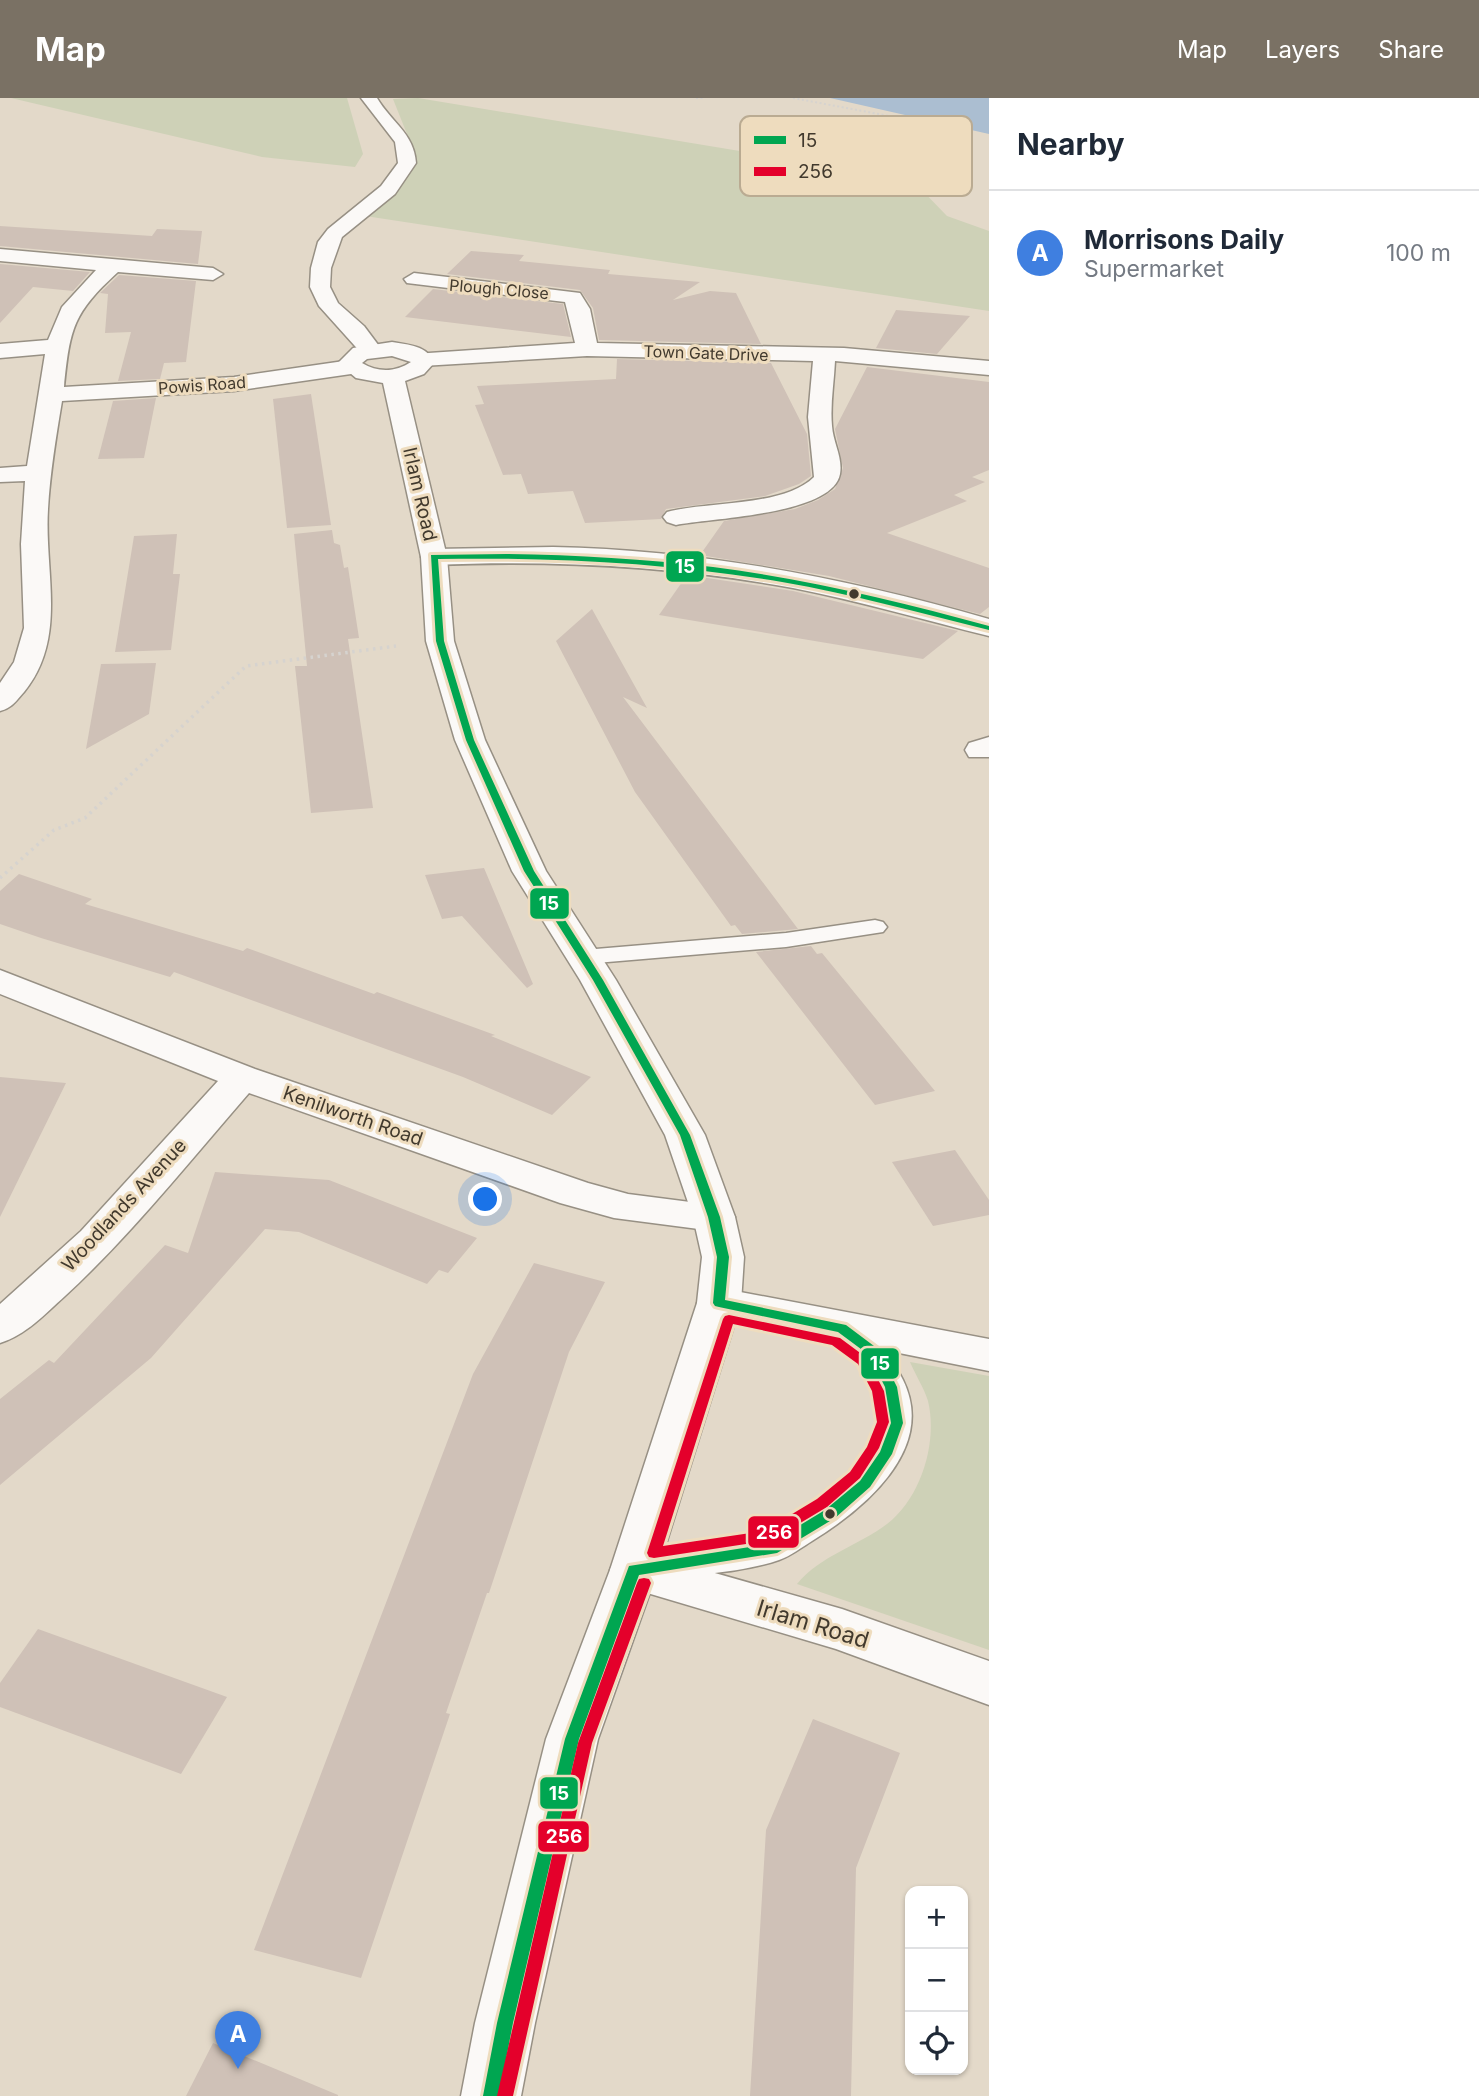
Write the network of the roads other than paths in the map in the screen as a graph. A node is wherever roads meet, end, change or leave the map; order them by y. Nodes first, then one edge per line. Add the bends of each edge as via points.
1 (369, 98) edge
2 (0, 255) edge
3 (112, 266) junction
4 (199, 270) dead end
5 (414, 279) dead end
6 (58, 346) junction
7 (587, 349) junction
8 (0, 351) edge
9 (371, 351) junction
10 (824, 355) junction
11 (422, 359) junction
12 (351, 367) junction
13 (989, 368) edge
14 (393, 376) junction
15 (52, 395) junction
16 (37, 473) junction
17 (0, 475) edge
18 (665, 493) dead end
19 (434, 556) junction
20 (989, 628) edge
21 (0, 702) edge
22 (875, 927) dead end
23 (584, 957) junction
24 (0, 981) edge
25 (242, 1077) junction
26 (714, 1217) junction
27 (719, 1303) junction
28 (0, 1327) edge
29 (842, 1328) junction
30 (989, 1355) edge
31 (634, 1570) junction
32 (989, 1683) edge
33 (491, 2096) edge

1 - 9 street via 403,137 407,163 388,190 328,242 320,287 330,306
2 - 3 street
3 - 4 street
3 - 6 street via 73,308
5 - 7 street, Plough Close via 572,297
6 - 8 street
6 - 15 street
7 - 10 street, Town Gate Drive
7 - 11 street, Town Gate Drive
9 - 11 street via 403,350
9 - 12 street via 350,359
10 - 13 street, Town Gate Drive
10 - 18 street via 821,434 828,466 825,479 814,491 790,500 687,514
11 - 14 street via 420,368
12 - 14 street
12 - 15 street, Powis Road via 234,384
14 - 19 street, Irlam Road
15 - 16 street
16 - 17 street
16 - 21 street via 34,545 40,627 31,660
19 - 20 street via 591,555 661,561 854,591
19 - 23 street, Irlam Road via 440,641 470,740 529,872
22 - 23 lane via 786,940
23 - 26 street, Irlam Road via 685,1135
24 - 25 street, Kenilworth Road
25 - 26 street, Kenilworth Road via 574,1193 628,1208
25 - 28 street, Woodlands Avenue via 113,1221
26 - 27 street, Irlam Road via 723,1257
27 - 29 street
27 - 31 street, Irlam Road
29 - 30 street
29 - 31 lane via 874,1352 891,1387 897,1423 886,1454 865,1484 830,1514 772,1549
31 - 32 street, Irlam Road via 842,1630
31 - 33 street, Irlam Road via 572,1739

